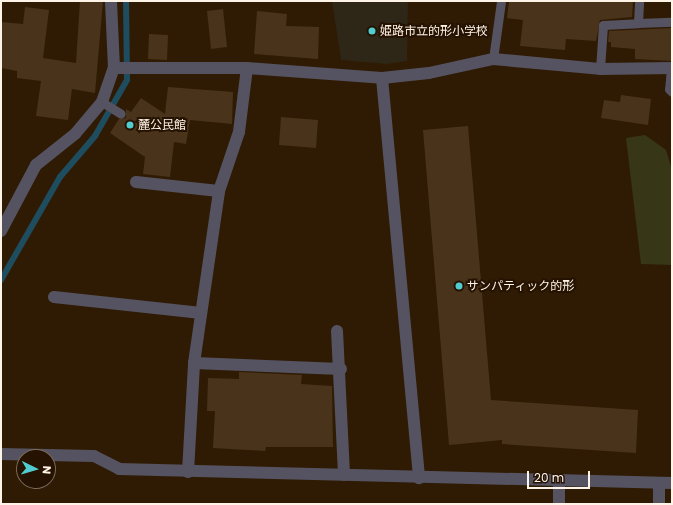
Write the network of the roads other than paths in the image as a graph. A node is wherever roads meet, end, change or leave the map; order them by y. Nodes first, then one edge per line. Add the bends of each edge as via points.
1 (111, 1) edge
2 (501, 1) edge
3 (639, 1) edge
4 (672, 22) edge
5 (638, 23) junction
6 (493, 59) junction
7 (114, 68) junction
8 (247, 68) junction
9 (672, 68) edge
10 (600, 69) junction
11 (382, 78) junction
12 (672, 92) edge
13 (102, 102) junction
14 (121, 114) dead end
15 (136, 182) dead end
16 (219, 191) junction
17 (1, 231) edge
18 (54, 297) dead end
19 (201, 313) junction
20 (337, 330) dead end
21 (194, 363) junction
22 (341, 370) junction
23 (1, 454) edge
24 (188, 472) junction
25 (344, 475) junction
26 (419, 478) junction
27 (559, 482) junction
28 (672, 483) edge
29 (659, 484) junction
30 (559, 504) edge
31 (659, 504) edge

1 - 7 street
2 - 6 lane
3 - 5 lane
4 - 5 lane
5 - 10 lane via 603,25
6 - 10 street
6 - 11 street via 429,73
7 - 8 street
7 - 13 street
8 - 11 street
8 - 16 street via 239,132
9 - 10 street
9 - 12 lane via 669,89
11 - 26 street
13 - 14 lane
13 - 17 street via 75,134 36,165
15 - 16 street
16 - 19 street
18 - 19 street
19 - 21 street
20 - 22 street
21 - 22 street
21 - 24 street
22 - 25 street
23 - 24 street via 94,456 119,469
24 - 25 street
25 - 26 street
26 - 27 street
27 - 29 street
27 - 30 street
28 - 29 street
29 - 31 street

